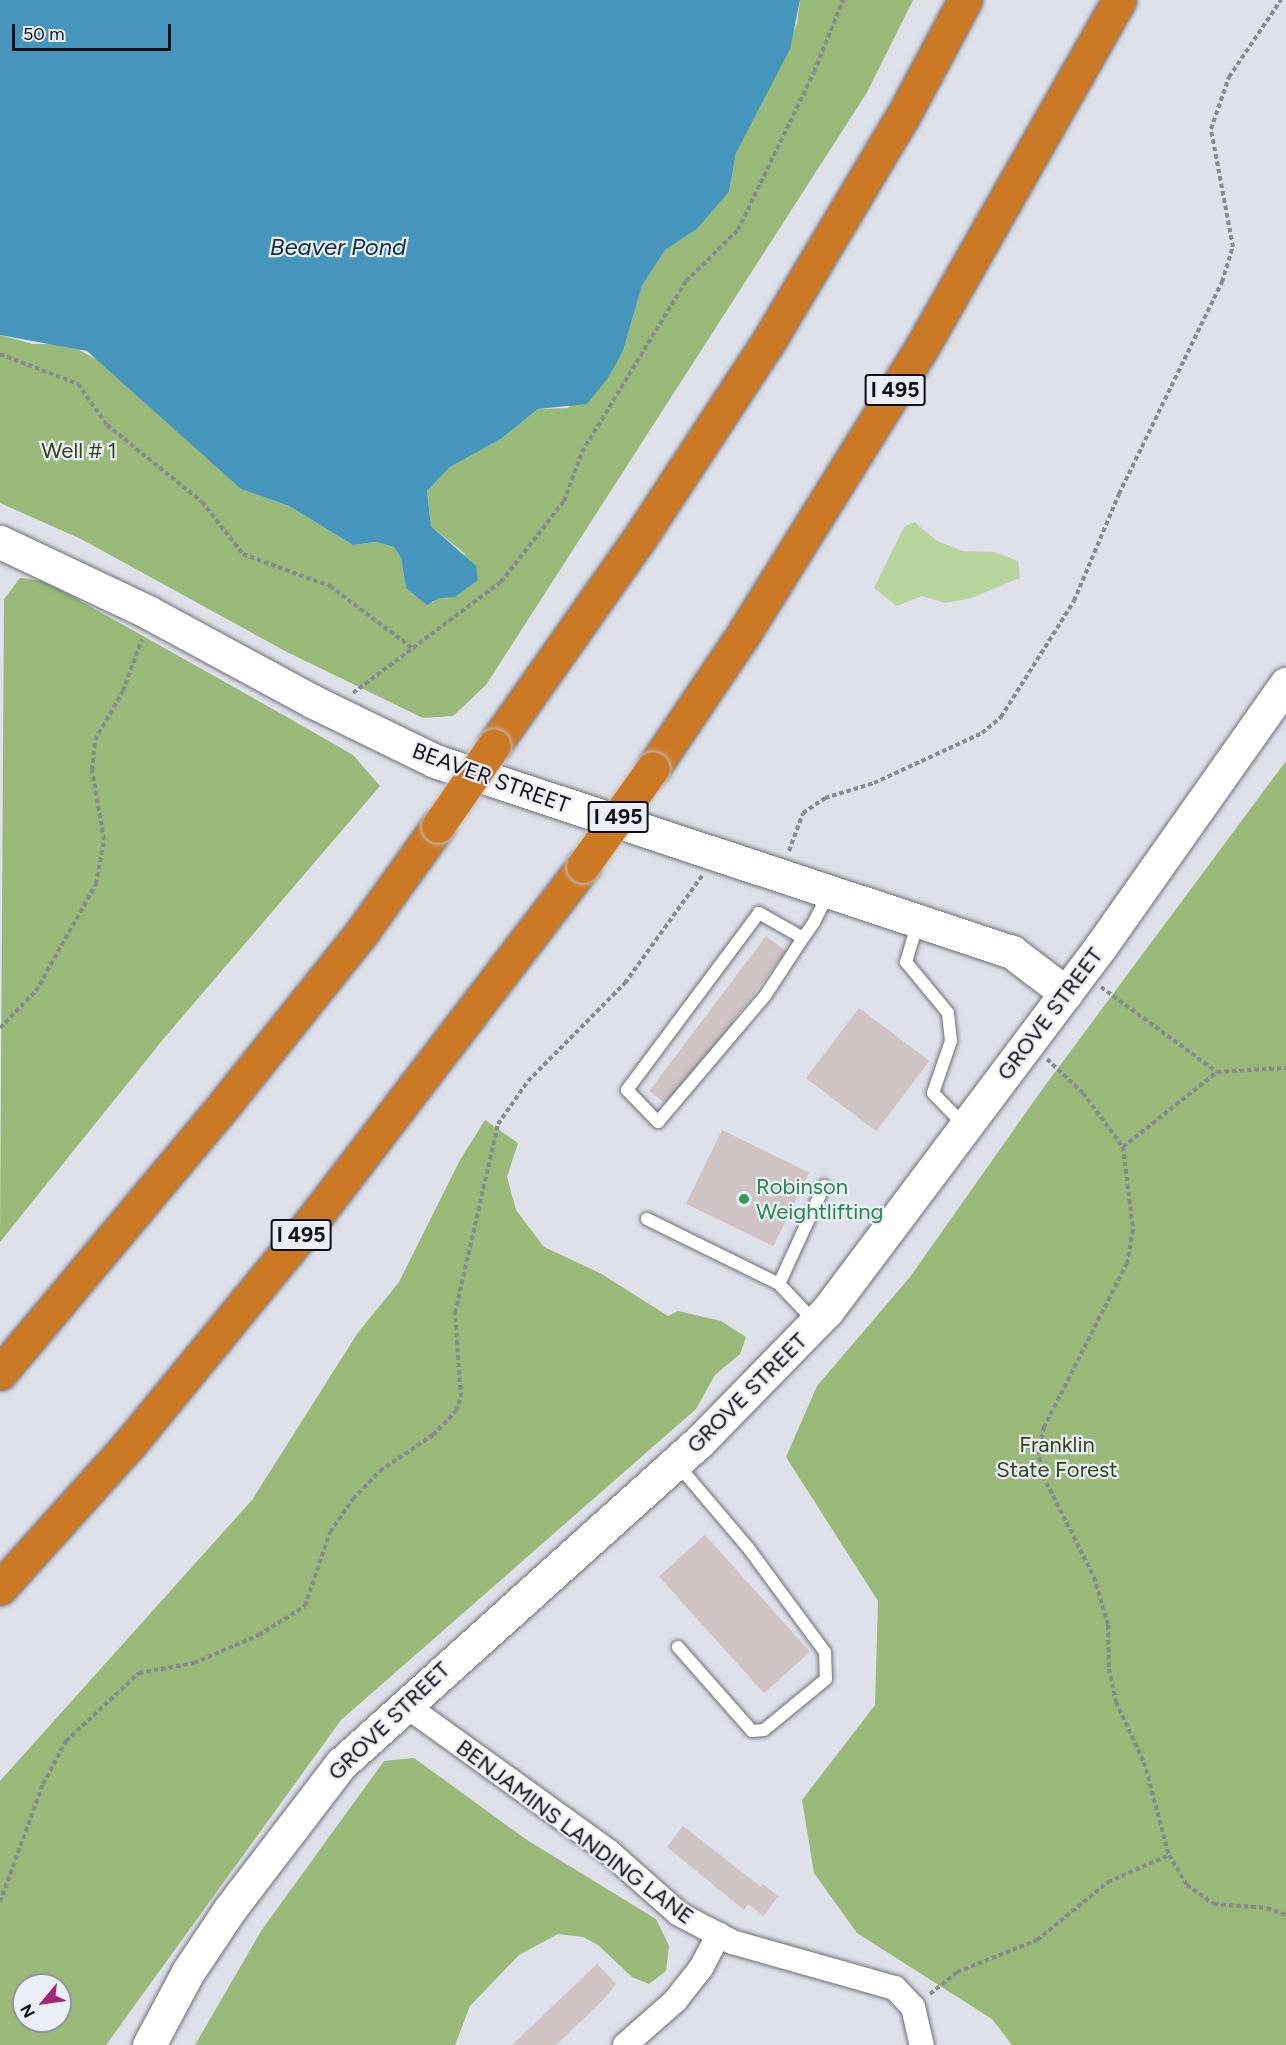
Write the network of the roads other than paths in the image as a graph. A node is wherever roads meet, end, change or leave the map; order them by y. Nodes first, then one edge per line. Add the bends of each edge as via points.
1 (965, 0) edge
2 (1119, 0) edge
3 (0, 542) edge
4 (1286, 684) edge
5 (830, 890) junction
6 (919, 920) junction
7 (803, 938) junction
8 (1074, 982) junction
9 (966, 1127) junction
10 (824, 1186) dead end
11 (647, 1219) dead end
12 (779, 1284) junction
13 (817, 1324) junction
14 (0, 1374) edge
15 (676, 1463) junction
16 (0, 1588) edge
17 (678, 1647) dead end
18 (404, 1704) junction
19 (719, 1934) junction
20 (149, 2045) edge
21 (625, 2045) edge
22 (922, 2045) edge

1 - 14 highway, bridge via 903,116 771,338 641,536 438,826 362,933 236,1091
2 - 16 highway, I 495, bridge via 922,347 744,633 583,866 309,1225 128,1446
3 - 5 main road, BEAVER STREET via 148,612 339,714 500,785
4 - 8 main road, GROVE STREET
5 - 6 main road, BEAVER STREET
5 - 7 lane
6 - 8 main road, BEAVER STREET via 1012,952
6 - 9 lane via 909,940 906,962 948,1013 951,1041 933,1093
7 - 7 lane via 765,996 658,1122 627,1090 759,913
8 - 9 main road, GROVE STREET
9 - 13 main road, GROVE STREET
10 - 12 lane
11 - 12 lane
12 - 13 lane
13 - 15 main road, GROVE STREET
15 - 17 lane via 749,1550 825,1652 826,1679 764,1730 752,1731
15 - 18 main road, GROVE STREET
18 - 19 street, BENJAMINS LANDING LANE via 608,1851 679,1914
18 - 20 main road, GROVE STREET via 341,1764 287,1829 188,1972
19 - 21 street, BENJAMINS LANDING LANE via 701,1968 675,2001
19 - 22 street, BENJAMINS LANDING LANE via 732,1942 895,1988 914,2007

